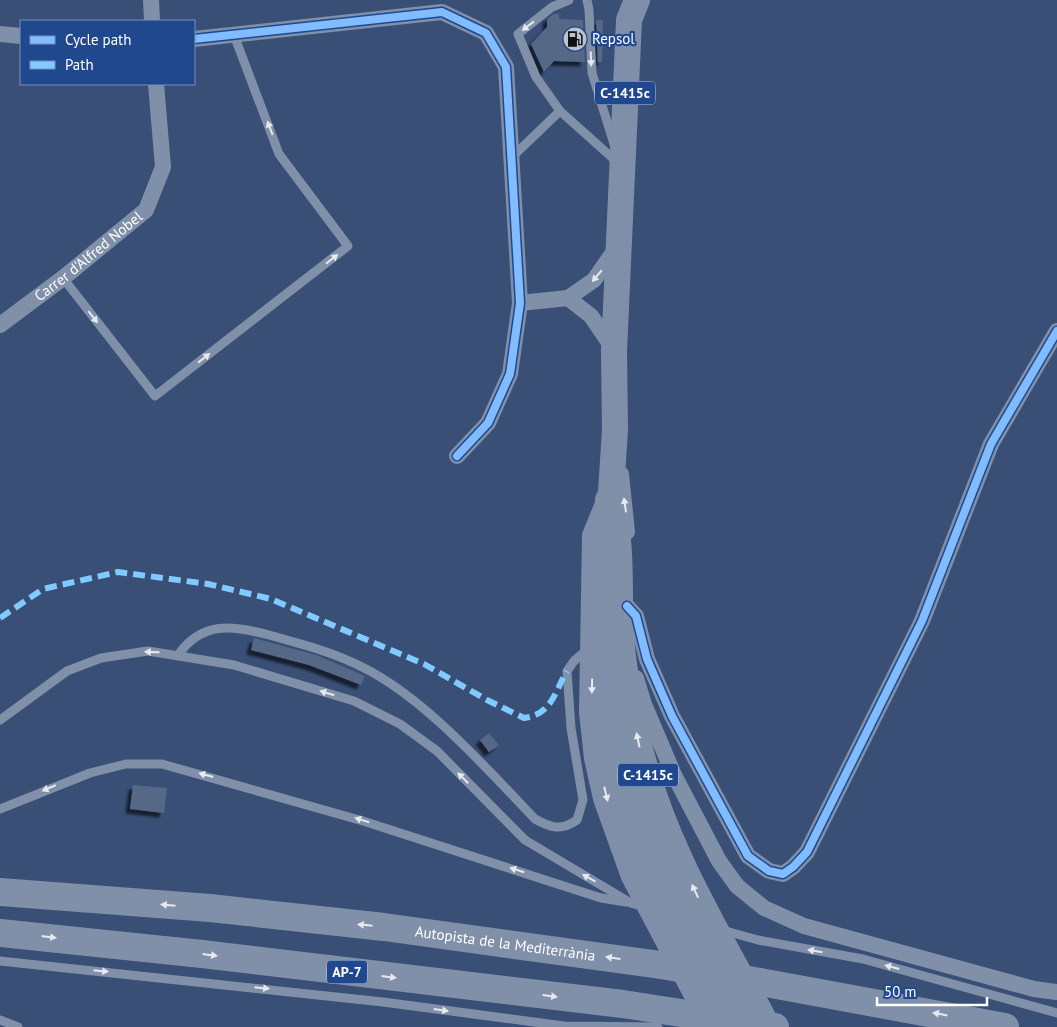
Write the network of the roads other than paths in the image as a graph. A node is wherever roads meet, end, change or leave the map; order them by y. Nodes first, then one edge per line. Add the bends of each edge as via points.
1 (151, 0) edge
2 (569, 0) edge
3 (587, 0) edge
4 (594, 0) edge
5 (629, 7) edge
6 (589, 10) junction
7 (152, 20) edge
8 (0, 34) edge
9 (234, 35) junction
10 (20, 36) edge
11 (195, 39) edge
12 (156, 85) edge
13 (560, 111) junction
14 (510, 158) junction
15 (621, 165) junction
16 (619, 246) junction
17 (63, 278) junction
18 (568, 298) junction
19 (520, 303) junction
20 (0, 325) edge
21 (1057, 331) edge
22 (614, 351) junction
23 (615, 430) junction
24 (457, 456) dead end
25 (610, 500) junction
26 (626, 606) junction
27 (593, 645) junction
28 (178, 654) junction
29 (0, 720) edge
30 (0, 809) edge
31 (0, 892) edge
32 (631, 903) junction
33 (0, 933) edge
34 (0, 960) edge
35 (1057, 992) edge
36 (1057, 1013) edge
37 (0, 1020) edge
38 (704, 1021) edge
39 (18, 1027) edge
40 (562, 1027) edge
41 (658, 1027) edge
42 (740, 1027) edge
43 (767, 1027) edge
44 (775, 1027) edge
45 (1005, 1027) edge

1 - 7 street
2 -> 13 lane via 552,7 518,34 536,77
3 - 6 lane
4 - 6 lane
5 - 15 main road, C-1415c
6 -> 15 lane via 592,74
8 - 10 street
9 - 11 street
9 - 14 street via 442,12 486,33 506,67
17 -> 9 lane via 155,396 348,246 279,154
12 - 17 street, Carrer d'Alfred Nobel via 163,166 146,210
13 - 14 lane
13 - 15 lane
14 - 19 street
15 - 16 main road, C-1415c
16 -> 18 street via 594,280
16 - 22 main road, C-1415c
17 - 20 street, Carrer d'Alfred Nobel
18 - 19 street
18 - 22 street via 591,316
19 - 24 street via 510,374 488,423
21 - 26 street via 991,444 922,621 807,852 783,874 769,871 748,856 672,716 647,659 636,616
22 - 23 main road, C-1415c
23 - 25 main road, C-1415c
26 -> 23 street via 627,521
25 - 27 main road, C-1415c via 595,536
25 - 42 main road, C-1415c via 607,648 625,778 659,875
43 -> 25 highway, C-1415c via 698,898 662,821 638,745 621,647 617,524
26 - 35 street via 630,656 644,704 674,775 719,860 737,886 764,908 804,926 1034,989
27 - 28 lane via 574,661 567,672 571,728 583,800 577,820 558,828 535,819 418,704 364,667 312,647 254,631 215,628 194,635
27 -> 38 main road, C-1415c via 592,712 606,798 634,876
28 -> 29 lane via 127,653 84,663 48,684
32 -> 28 lane via 524,840 437,751 400,724 345,699 234,665
32 -> 30 lane via 601,898 363,821 162,764 126,764 90,773
45 -> 31 highway, Autopista de la Mediterrània, bridge via 661,965 384,927 210,908
36 -> 32 lane, bridge via 863,959 758,940
33 -> 38 highway, AP-7 via 623,1004
34 -> 40 lane via 364,1000
37 - 39 lane
38 - 44 highway, AP-7, bridge
40 - 41 lane

